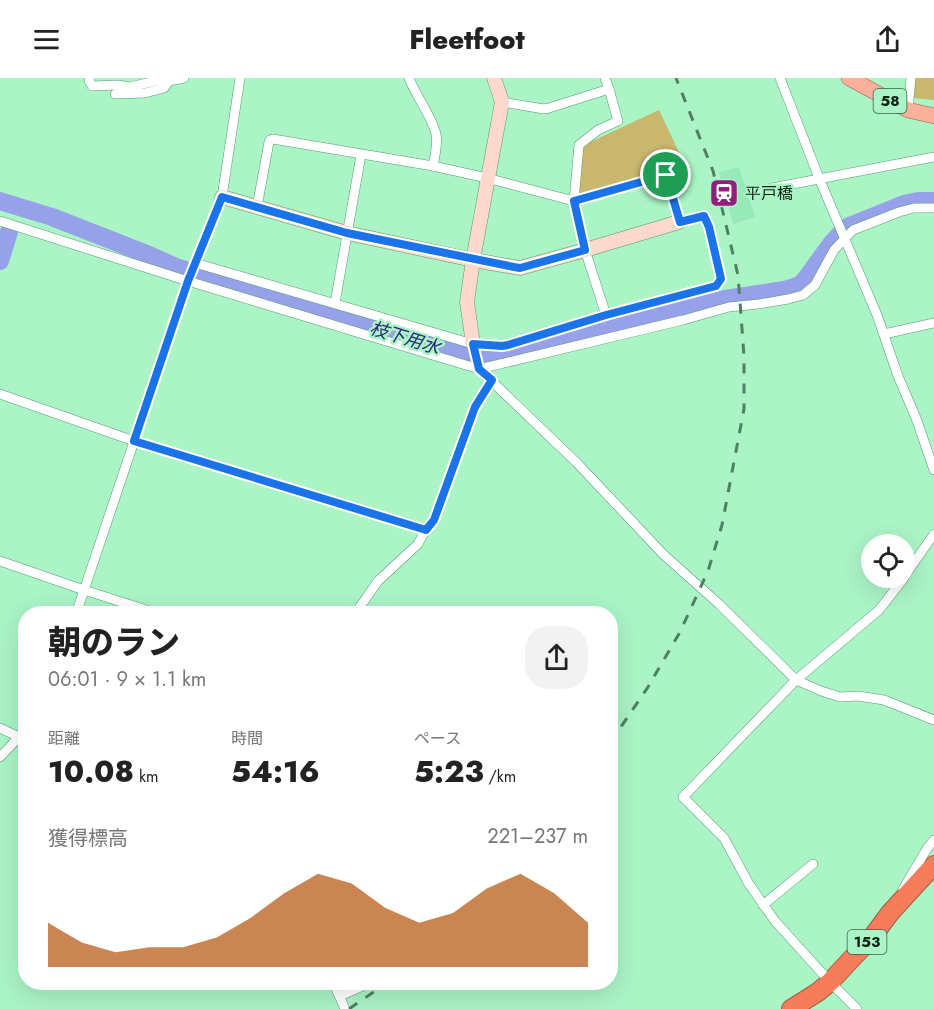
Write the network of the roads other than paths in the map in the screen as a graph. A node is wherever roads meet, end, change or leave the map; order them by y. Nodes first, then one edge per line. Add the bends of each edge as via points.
1 (90, 78) edge
2 (184, 78) edge
3 (240, 78) edge
4 (409, 78) edge
5 (494, 78) edge
6 (605, 78) edge
7 (780, 78) edge
8 (849, 78) edge
9 (911, 78) edge
10 (118, 86) edge
11 (609, 88) junction
12 (501, 102) junction
13 (908, 110) junction
14 (934, 116) edge
15 (361, 155) junction
16 (934, 157) edge
17 (433, 166) junction
18 (487, 178) junction
19 (819, 178) junction
20 (751, 192) dead end
21 (222, 197) junction
22 (574, 201) junction
23 (257, 207) junction
24 (934, 208) edge
25 (0, 221) edge
26 (680, 222) junction
27 (347, 233) junction
28 (844, 237) junction
29 (585, 250) junction
30 (473, 260) junction
31 (195, 263) junction
32 (189, 278) junction
33 (335, 303) junction
34 (606, 315) junction
35 (934, 323) edge
36 (884, 334) junction
37 (473, 344) junction
38 (478, 367) junction
39 (492, 380) junction
40 (0, 394) edge
41 (134, 441) junction
42 (934, 470) edge
43 (426, 530) junction
44 (934, 534) edge
45 (0, 561) edge
46 (915, 561) edge
47 (896, 588) edge
48 (84, 590) junction
49 (79, 606) edge
50 (134, 606) edge
51 (361, 606) edge
52 (796, 680) junction
53 (934, 720) edge
54 (0, 728) edge
55 (18, 737) edge
56 (18, 738) edge
57 (0, 757) edge
58 (934, 840) edge
59 (813, 864) dead end
60 (934, 865) edge
61 (763, 905) junction
62 (890, 913) junction
63 (830, 982) junction
64 (337, 990) edge
65 (354, 990) edge
66 (340, 996) junction
67 (345, 1009) edge
68 (791, 1009) edge
69 (857, 1009) edge

1 - 10 street via 92,86
2 - 10 street
3 - 21 street
4 - 17 street via 436,134
5 - 12 street
6 - 11 street
7 - 19 street
8 - 13 main road, 58
9 - 13 street
11 - 12 street via 544,109
11 - 22 street via 618,121 579,145
12 - 18 street
13 - 14 main road, 58
15 - 17 street
15 - 23 street via 270,140
15 - 27 street
16 - 19 street
17 - 18 street
18 - 22 street
18 - 30 street
19 - 20 street
19 - 28 street
21 - 23 street
21 - 31 street
22 - 26 street via 666,175
22 - 29 street
23 - 27 street
24 - 28 street via 899,212
25 - 32 street
26 - 29 street
26 - 34 street via 704,216 721,279 718,284
27 - 30 street
27 - 33 street
28 - 36 street
28 - 38 street via 815,285 803,295 729,307
29 - 30 street via 520,268
29 - 34 street
30 - 37 street via 467,302
31 - 32 street
31 - 33 street
32 - 38 street
32 - 41 street
33 - 37 street
34 - 37 street via 502,346
35 - 36 street
36 - 42 street
37 - 38 street
38 - 39 street
39 - 43 street via 475,407 434,520
39 - 52 street via 664,555
40 - 41 street
41 - 43 street
41 - 48 street
43 - 51 street via 418,544 378,581
44 - 46 street
45 - 48 street
47 - 52 street via 879,610
48 - 49 street
48 - 50 street
52 - 53 street via 840,697 884,700
52 - 61 street via 683,797 724,838
54 - 55 street
56 - 57 street
58 - 62 street
59 - 61 street
60 - 62 highway, 153
61 - 63 street
62 - 63 highway, 153
63 - 68 highway, 153
63 - 69 street
64 - 66 street
65 - 66 street
66 - 67 street

